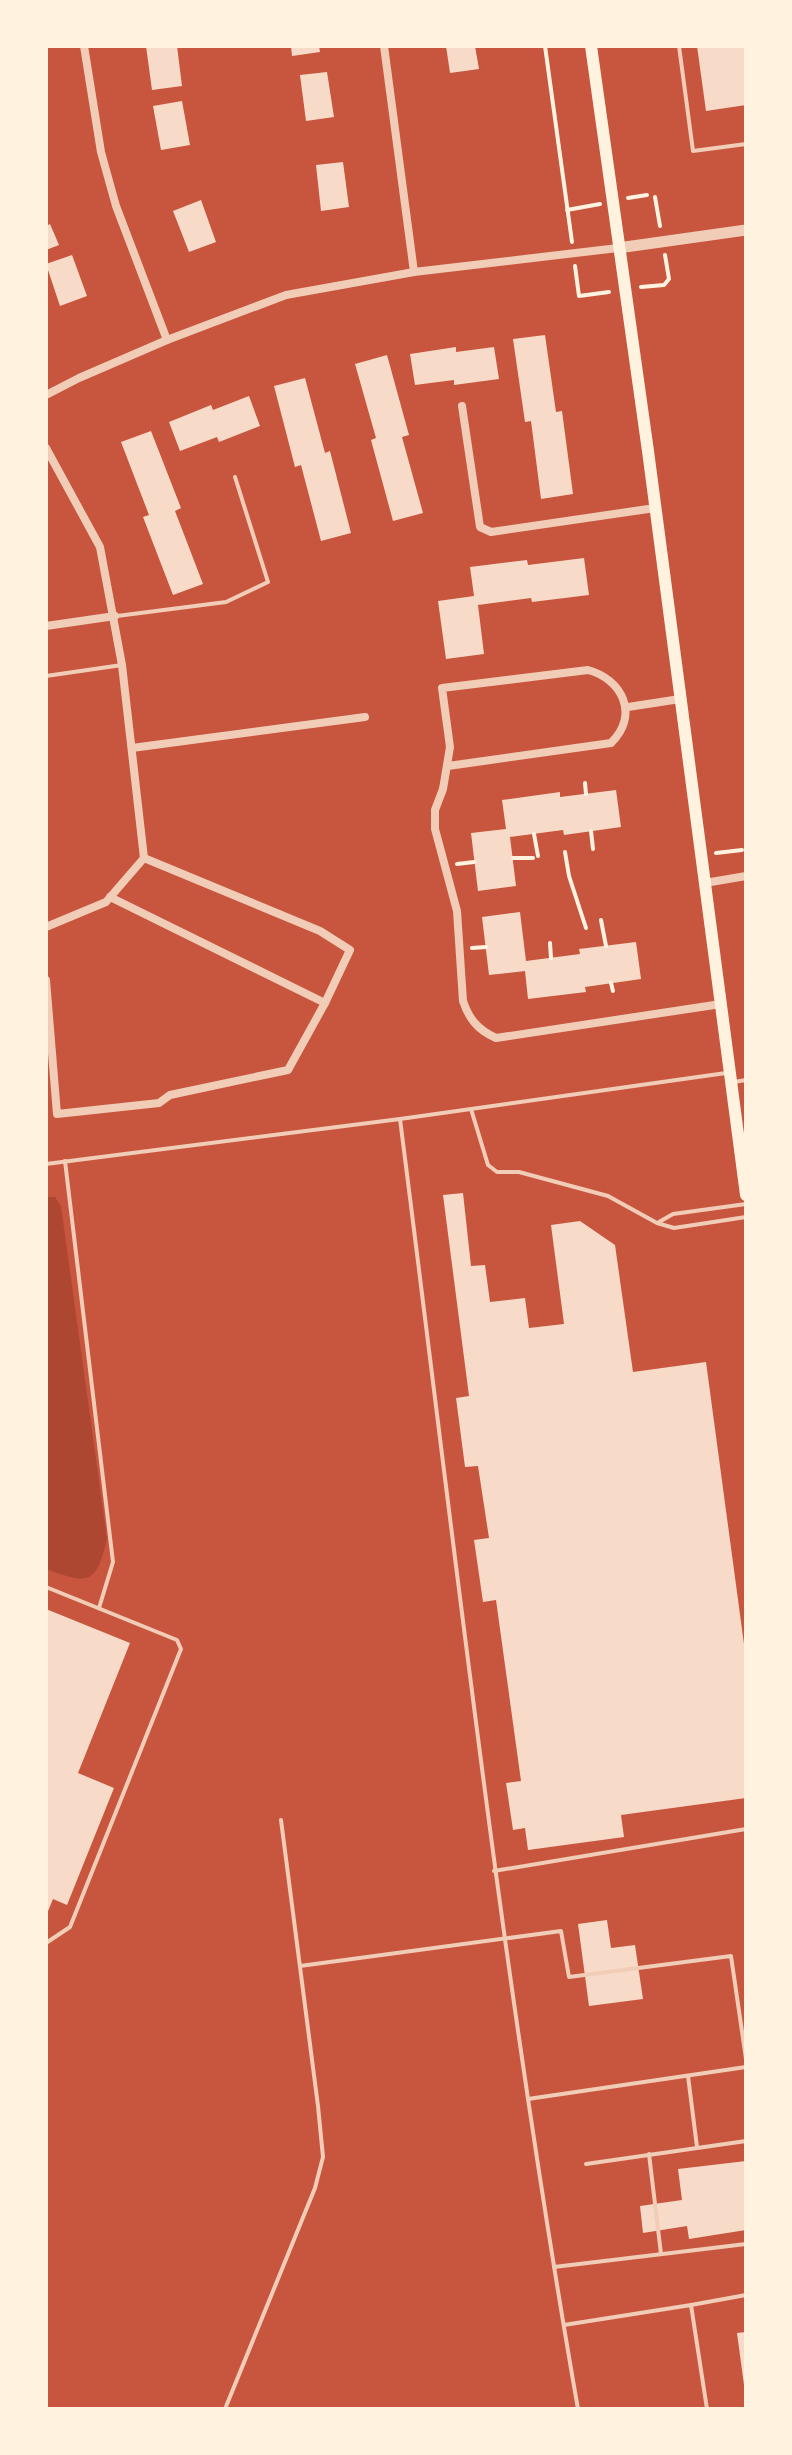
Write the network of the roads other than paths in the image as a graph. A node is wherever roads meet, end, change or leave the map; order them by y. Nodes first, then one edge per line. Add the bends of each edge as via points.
1 (84, 46) edge
2 (384, 46) edge
3 (591, 46) edge
4 (679, 46) edge
5 (746, 144) edge
6 (746, 230) edge
7 (618, 248) junction
8 (414, 272) junction
9 (167, 340) junction
10 (46, 395) edge
11 (462, 406) dead end
12 (46, 448) edge
13 (235, 477) dead end
14 (655, 508) junction
15 (115, 616) junction
16 (46, 626) edge
17 (122, 665) junction
18 (46, 676) edge
19 (680, 699) junction
20 (628, 707) junction
21 (365, 717) dead end
22 (132, 748) junction
23 (448, 766) junction
24 (144, 858) junction
25 (746, 876) edge
26 (705, 883) junction
27 (110, 897) junction
28 (46, 927) edge
29 (46, 980) edge
30 (325, 1003) junction
31 (721, 1004) junction
32 (730, 1077) junction
33 (746, 1080) edge
34 (471, 1109) junction
35 (57, 1114) junction
36 (46, 1116) edge
37 (400, 1119) junction
38 (65, 1161) junction
39 (46, 1164) edge
40 (746, 1195) edge
41 (746, 1204) edge
42 (746, 1217) edge
43 (657, 1223) junction
44 (46, 1587) edge
45 (99, 1608) junction
46 (281, 1820) dead end
47 (746, 1829) edge
48 (494, 1871) junction
49 (505, 1938) junction
50 (46, 1943) edge
51 (300, 1966) junction
52 (746, 2059) edge
53 (746, 2067) edge
54 (688, 2076) junction
55 (528, 2099) junction
56 (746, 2141) edge
57 (697, 2147) junction
58 (649, 2154) junction
59 (586, 2164) dead end
60 (746, 2244) edge
61 (661, 2254) junction
62 (553, 2267) junction
63 (746, 2295) edge
64 (691, 2305) junction
65 (563, 2325) junction
66 (225, 2409) edge
67 (578, 2409) edge
68 (707, 2409) edge

1 - 9 street via 101,152 116,206
2 - 8 street
3 - 7 main road
4 - 5 lane via 693,151
6 - 7 street
7 - 8 street
7 - 14 main road
8 - 9 street via 286,295
9 - 10 street
11 - 14 street via 480,527 491,532
12 - 15 street via 100,547
13 - 15 lane via 268,582 226,602
14 - 19 main road
15 - 16 street
15 - 17 street
17 - 18 lane
17 - 22 street
19 - 20 street
19 - 26 main road
20 - 23 street via 625,723 611,743
20 - 23 street via 610,679 588,670 442,688
21 - 22 street
22 - 24 street
23 - 31 street via 435,829 457,911 463,1001 477,1026 496,1038
24 - 27 street
24 - 30 street via 320,931 350,950
25 - 26 street
26 - 31 main road
27 - 28 street
27 - 30 street
29 - 35 street
30 - 35 street via 288,1070 170,1095 159,1103
31 - 32 main road
32 - 33 lane
32 - 34 lane
32 - 40 main road
34 - 37 lane
34 - 43 lane via 488,1165 497,1172 519,1172 608,1196
35 - 36 lane
37 - 38 lane
37 - 48 lane
38 - 39 lane
38 - 45 lane via 113,1562
41 - 43 lane via 673,1214
42 - 43 lane via 674,1228
44 - 45 lane
45 - 50 lane via 177,1640 181,1649 70,1927
46 - 51 lane
47 - 48 lane
48 - 49 lane
49 - 51 lane
49 - 52 lane via 561,1931 569,1977 731,1956
49 - 55 lane
51 - 66 lane via 323,2157
53 - 54 lane
54 - 55 lane
54 - 57 lane
55 - 62 lane
56 - 57 lane
57 - 58 lane
58 - 59 lane
58 - 61 lane
60 - 61 lane
61 - 62 lane
62 - 65 lane
63 - 64 lane
64 - 65 lane
64 - 68 lane
65 - 67 lane

